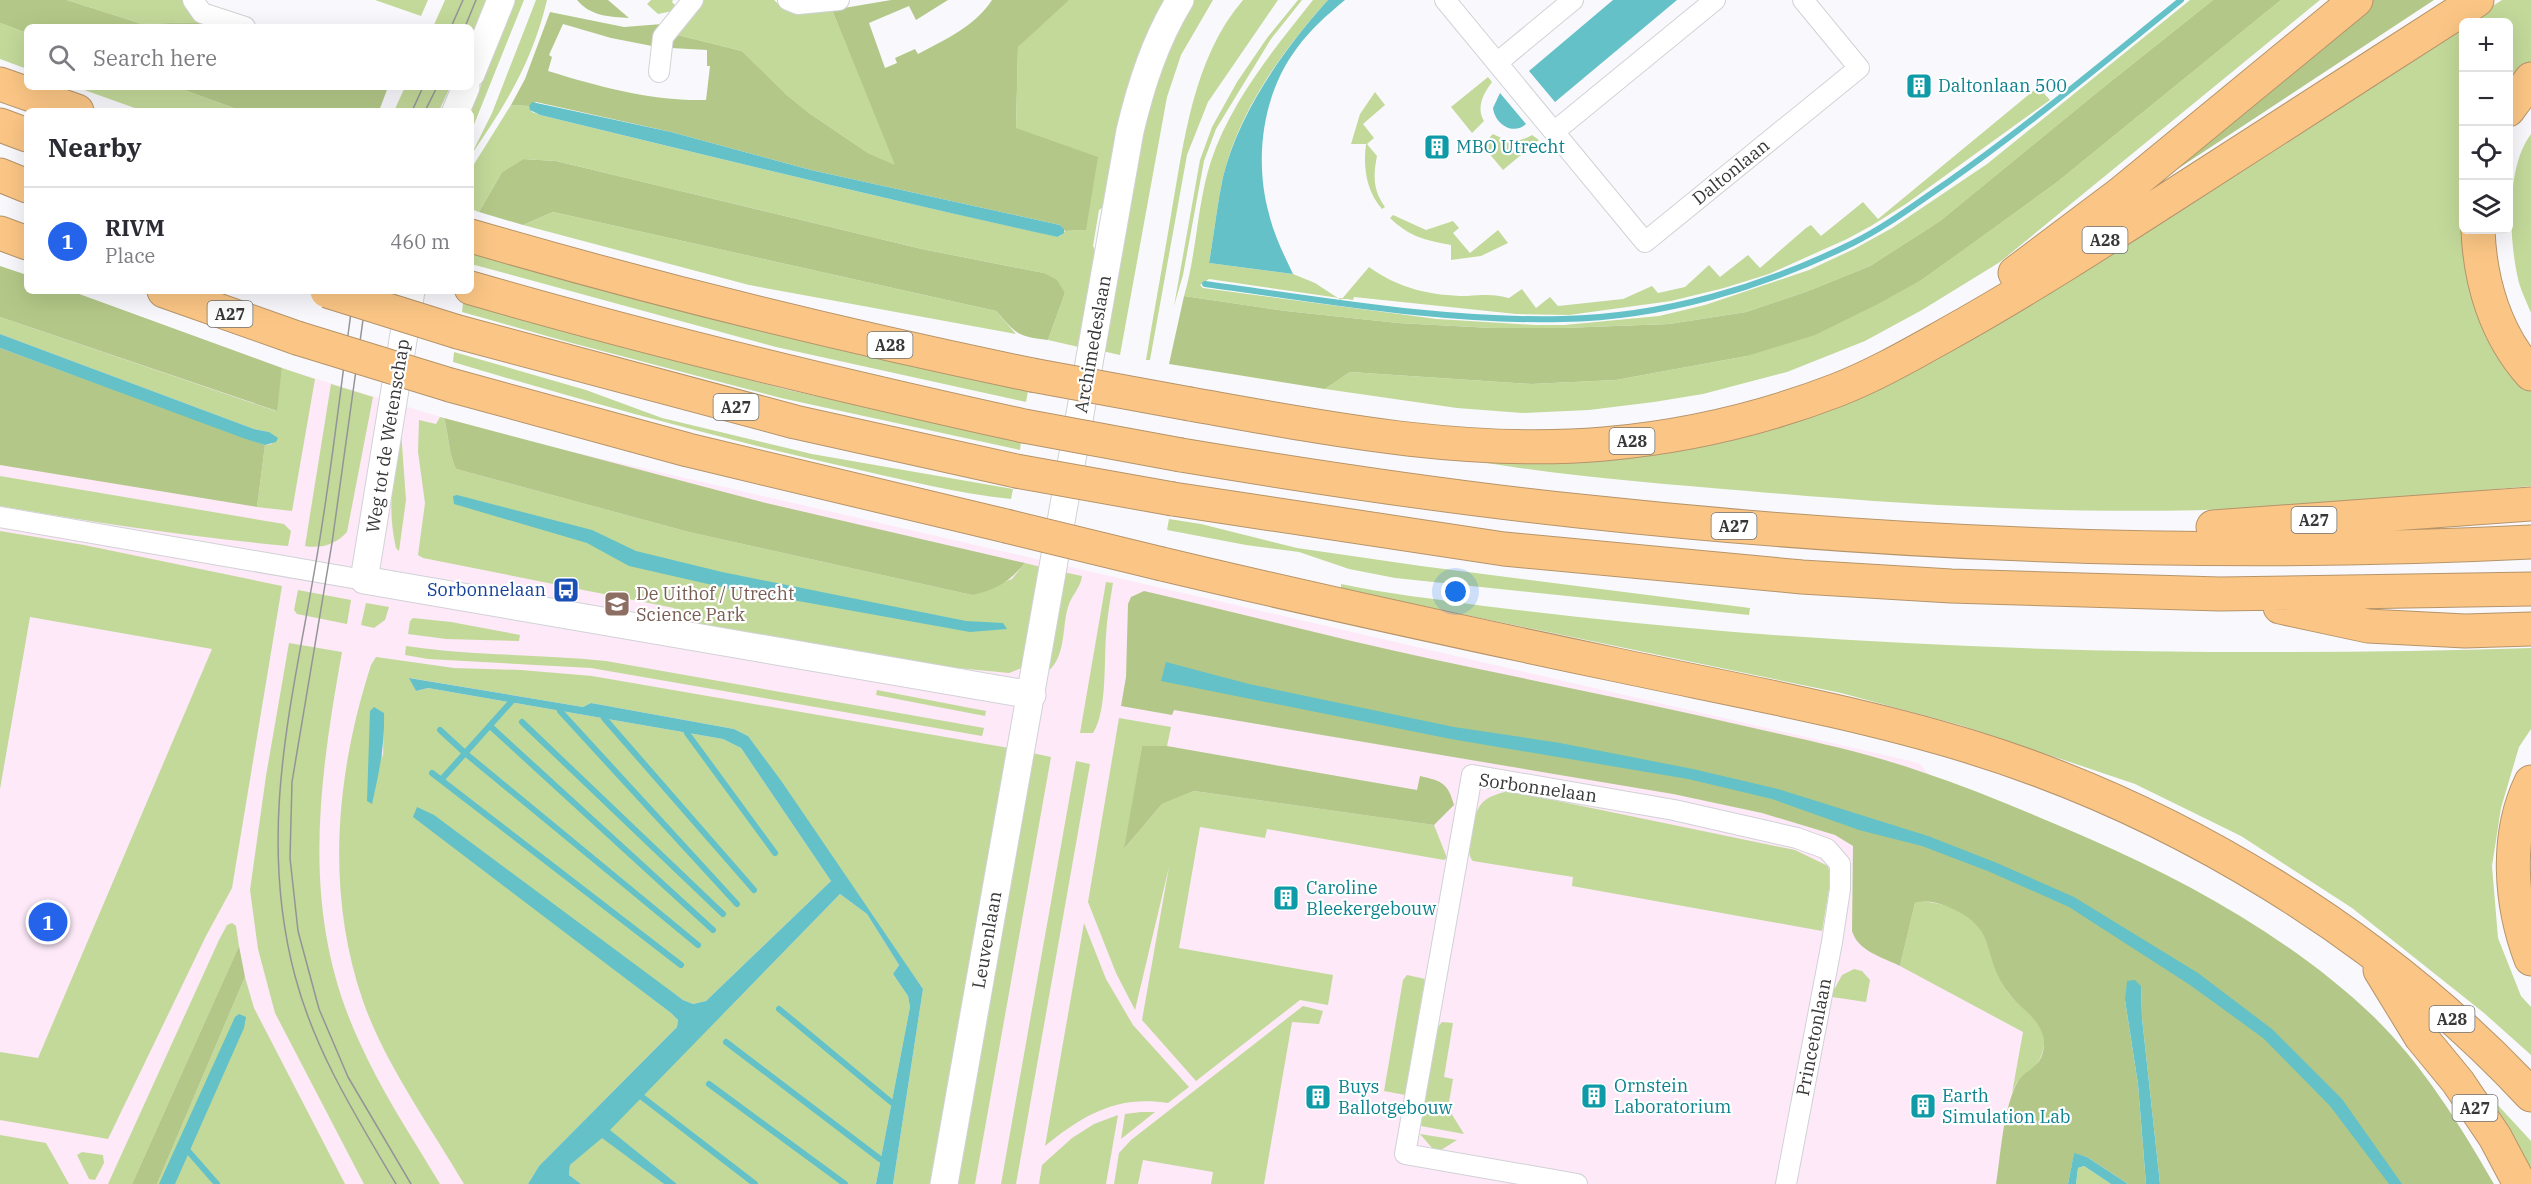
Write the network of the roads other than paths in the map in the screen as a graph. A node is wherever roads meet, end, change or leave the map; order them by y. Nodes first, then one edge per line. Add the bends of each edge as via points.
1 (193, 0) edge
2 (501, 0) edge
3 (693, 0) edge
4 (788, 0) edge
5 (839, 0) edge
6 (1180, 0) edge
7 (1445, 0) edge
8 (1573, 0) edge
9 (1715, 0) edge
10 (1803, 0) edge
11 (2356, 0) edge
12 (2477, 0) edge
13 (235, 24) edge
14 (1498, 62) junction
15 (474, 67) edge
16 (659, 72) dead end
17 (2531, 79) edge
18 (0, 84) edge
19 (465, 90) edge
20 (2513, 103) edge
21 (68, 108) edge
22 (457, 108) edge
23 (0, 125) edge
24 (1556, 131) junction
25 (24, 134) edge
26 (0, 176) edge
27 (24, 185) edge
28 (0, 233) edge
29 (2478, 234) edge
30 (474, 236) edge
31 (24, 242) edge
32 (474, 289) edge
33 (172, 294) edge
34 (337, 294) edge
35 (411, 294) edge
36 (1894, 364) junction
37 (2531, 374) edge
38 (2531, 504) edge
39 (0, 517) edge
40 (2531, 542) edge
41 (2098, 547) junction
42 (364, 580) junction
43 (2531, 589) edge
44 (2220, 594) junction
45 (2531, 628) edge
46 (1032, 695) junction
47 (2531, 782) edge
48 (1840, 889) joint
49 (2367, 950) junction
50 (2531, 959) edge
51 (2531, 1095) edge
52 (944, 1184) edge
53 (1577, 1184) edge
54 (1786, 1184) edge
55 (2520, 1184) edge

1 - 13 street via 202,13
2 - 15 main road
3 - 16 street via 663,37
4 - 5 street via 798,4
6 - 46 main road, Archimedeslaan via 1144,77 1130,130
7 - 14 street, Daltonlaan
8 - 14 street
9 - 24 street
10 - 24 street, Daltonlaan via 1859,68 1645,242
11 - 36 highway, A28 via 2120,195
12 - 36 highway, A28 via 2103,241
14 - 24 street, Daltonlaan
17 - 20 highway
18 - 21 highway
19 - 22 main road
23 - 25 highway
26 - 27 highway
28 - 31 highway
29 - 37 highway via 2479,262 2489,299 2503,334
30 - 36 highway, A28, bridge via 750,312 905,349 1296,423 1410,438 1563,447 1674,435 1742,421 1839,389
32 - 41 highway, A27, bridge via 706,353 1024,426 1371,486 1774,530
33 - 49 highway, A27, bridge via 297,338 450,385 688,450 1411,622 1807,704 1971,747 2041,771 2142,814 2211,849
34 - 44 highway, A27, bridge via 458,332 795,422 1016,471 1173,499 1470,544 1662,565 1939,585
35 - 42 main road, Weg tot de Wetenschap
38 - 41 highway, A27 via 2180,529
39 - 42 street
40 - 41 highway, A27 via 2358,547
42 - 46 main road
43 - 44 highway, A27
44 - 45 highway, A27 via 2368,626 2465,631
46 - 52 main road, Leuvenlaan
47 - 50 highway via 2519,819 2513,880 2516,912
48 - 53 street, Sorbonnelaan via 1840,864 1827,849 1797,838 1674,810 1472,775 1405,1154
48 - 54 street, Princetonlaan
49 - 51 highway, A28 via 2461,1026
49 - 55 highway, A27 via 2421,1037 2495,1137

